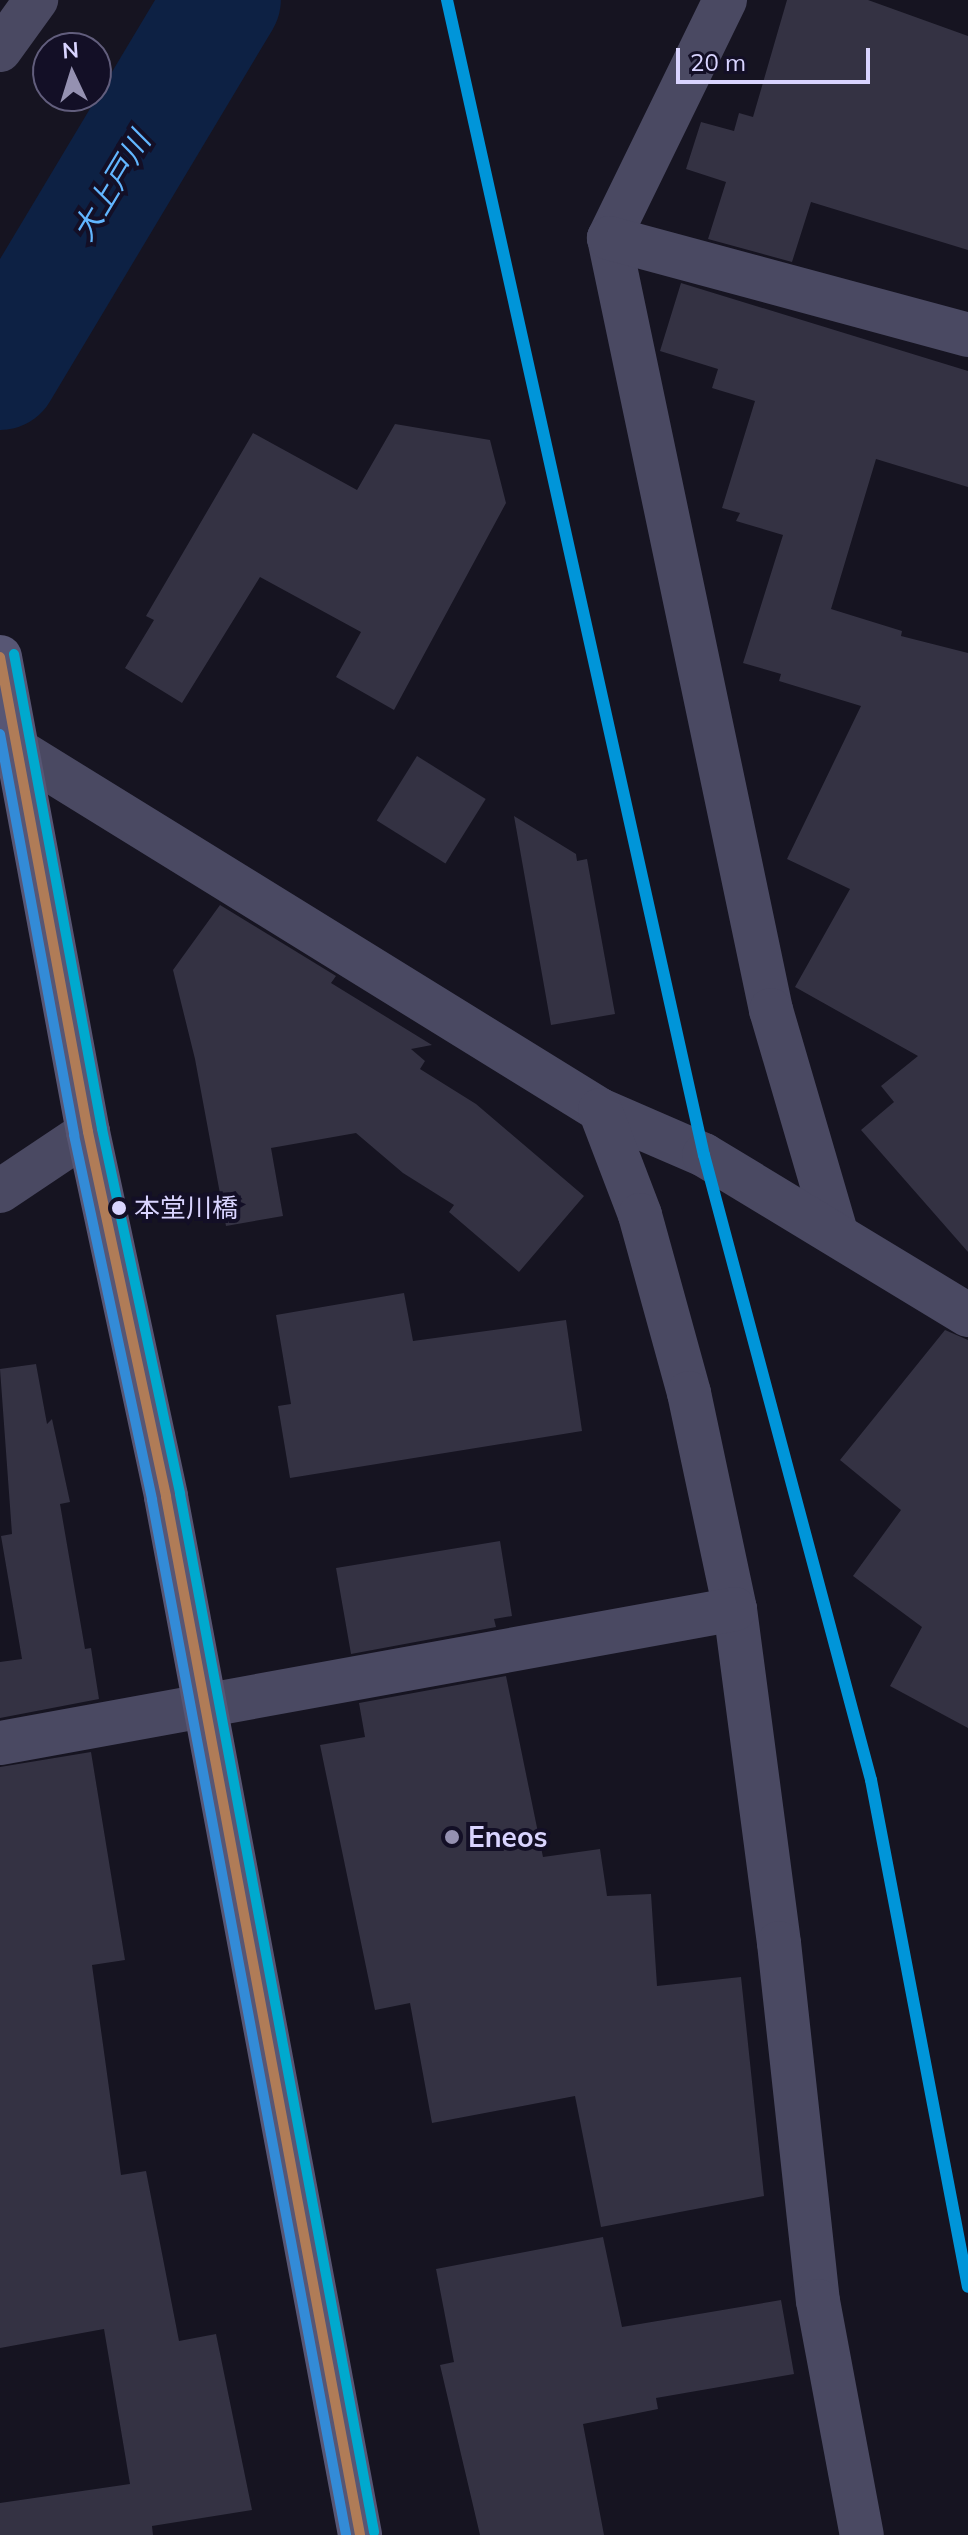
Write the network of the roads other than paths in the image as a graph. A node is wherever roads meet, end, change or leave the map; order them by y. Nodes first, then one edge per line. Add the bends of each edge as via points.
1 (36, 0) edge
2 (725, 0) edge
3 (0, 50) edge
4 (609, 238) junction
5 (968, 335) edge
6 (1, 662) edge
7 (19, 751) junction
8 (600, 1110) junction
9 (88, 1132) junction
10 (1, 1194) edge
11 (836, 1232) junction
12 (968, 1315) edge
13 (735, 1609) junction
14 (204, 1710) junction
15 (0, 1743) edge
16 (360, 2535) edge
17 (862, 2535) edge

1 - 3 street
2 - 4 street
4 - 5 street
4 - 11 street via 771,1010
6 - 7 street
7 - 8 street
7 - 9 street
8 - 11 street via 704,1155
8 - 13 street via 640,1215 689,1393
9 - 10 street
9 - 14 street via 166,1497
11 - 12 street
13 - 14 street
13 - 17 street via 818,2301
14 - 15 street
14 - 16 street

